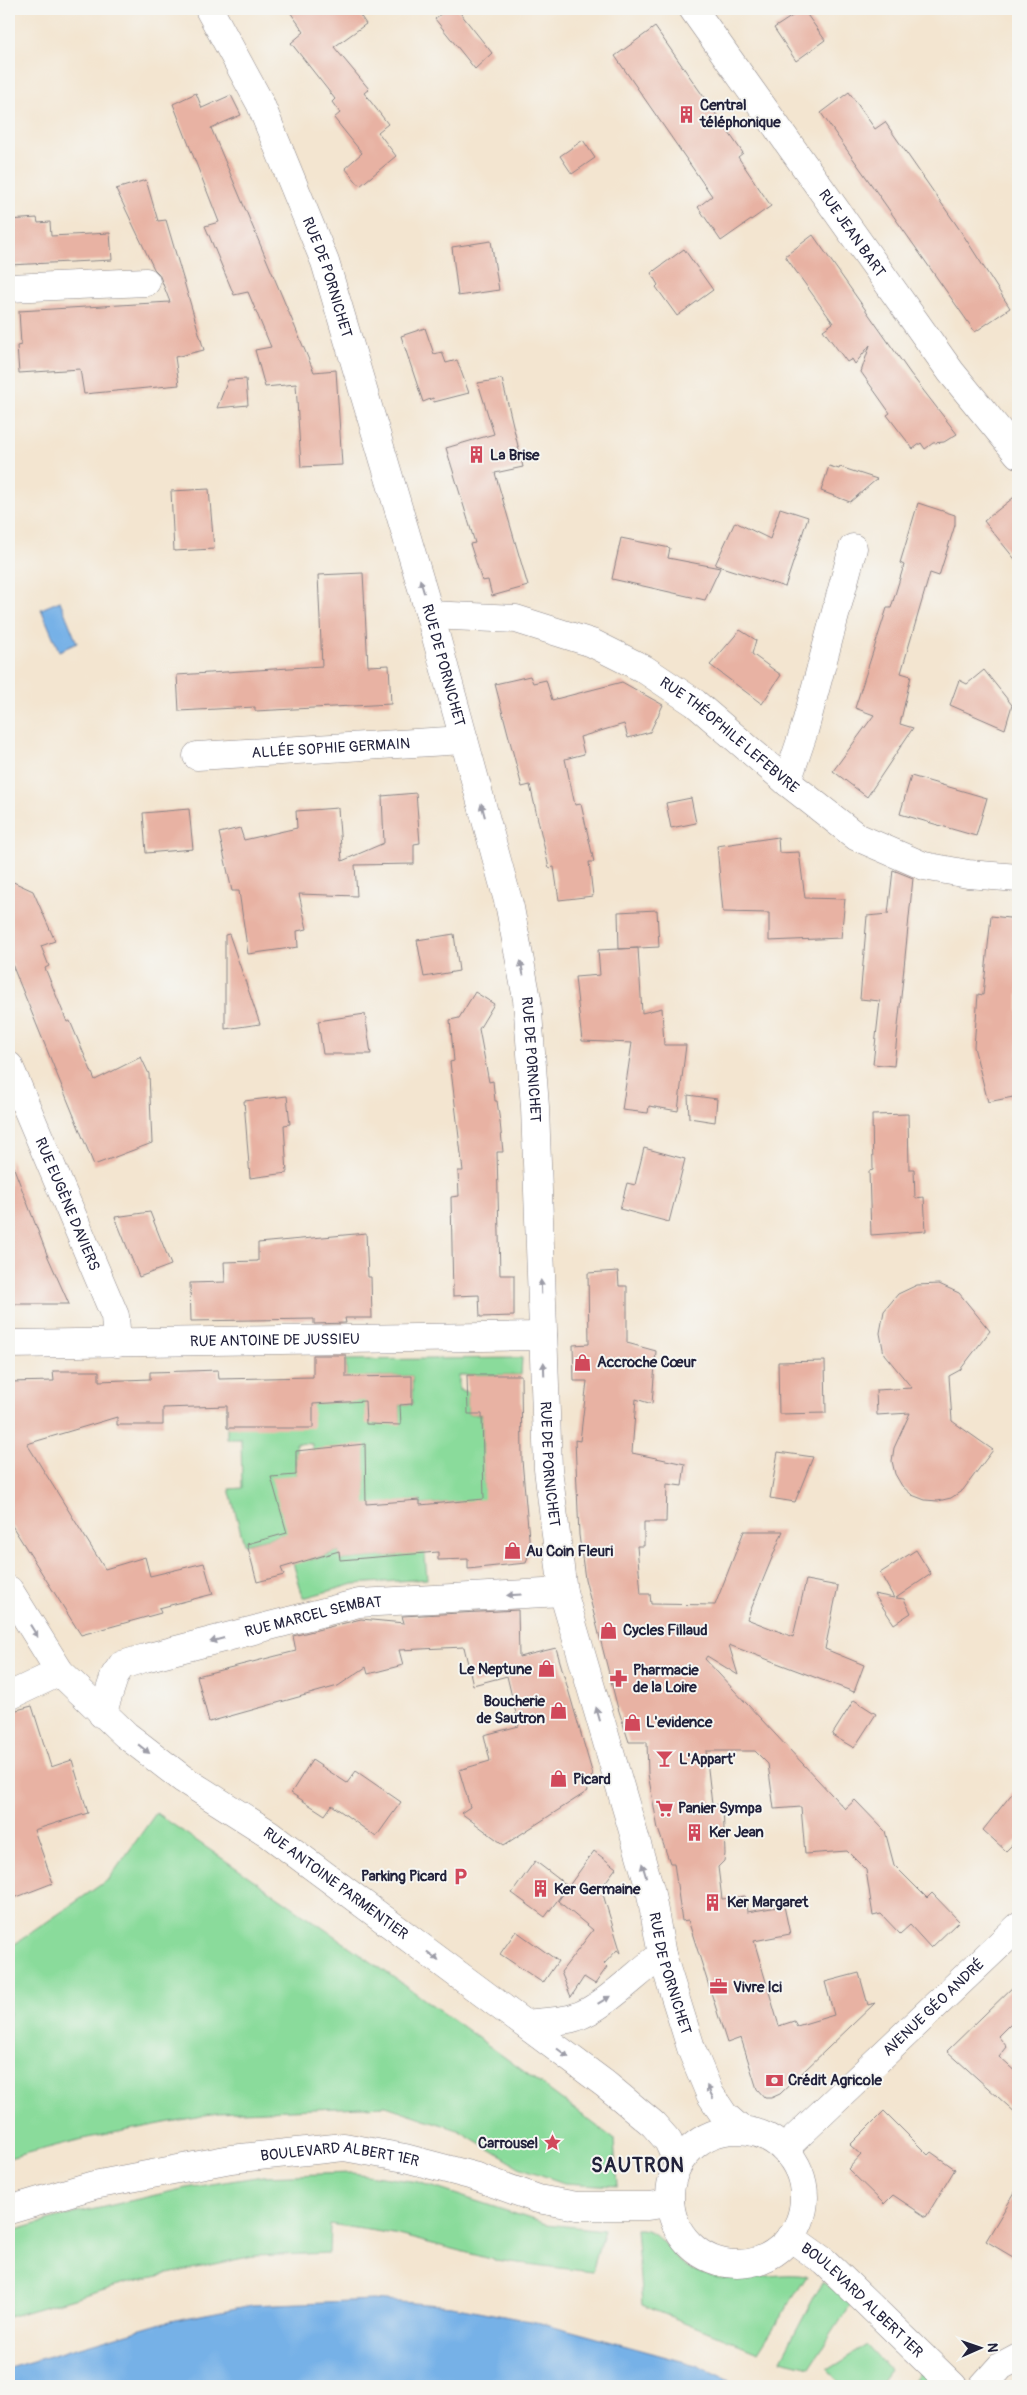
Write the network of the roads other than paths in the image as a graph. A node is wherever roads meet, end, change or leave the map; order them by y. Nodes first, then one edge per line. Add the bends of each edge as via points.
1 (209, 9) edge
2 (693, 9) edge
3 (146, 282) dead end
4 (9, 288) edge
5 (1018, 454) edge
6 (853, 548) dead end
7 (430, 615) junction
8 (464, 740) junction
9 (197, 756) dead end
10 (787, 782) junction
11 (1018, 878) edge
12 (9, 1066) edge
13 (543, 1336) junction
14 (117, 1343) junction
15 (9, 1344) edge
16 (9, 1590) edge
17 (563, 1592) junction
18 (60, 1672) junction
19 (9, 1696) edge
20 (102, 1714) junction
21 (1018, 1927) edge
22 (662, 1955) junction
23 (526, 2024) junction
24 (740, 2130) junction
25 (784, 2149) junction
26 (678, 2163) junction
27 (670, 2203) junction
28 (9, 2210) edge
29 (790, 2237) junction
30 (1018, 2356) edge
31 (953, 2386) edge
32 (983, 2386) edge

7 -> 1 street, RUE DE PORNICHET via 325,262 260,103
2 - 5 street, RUE JEAN BART via 951,372
3 - 4 street
6 - 10 street via 804,731
7 - 8 street, RUE DE PORNICHET
7 - 10 street, RUE THÉOPHILE LEFEBVRE via 516,619 592,643 644,669 695,703
8 - 9 street, ALLÉE SOPHIE GERMAIN
13 -> 8 street, RUE DE PORNICHET via 528,998 510,908
10 - 11 street, RUE THÉOPHILE LEFEBVRE via 857,837 924,866
12 - 14 street, RUE EUGÈNE DAVIERS via 115,1316
13 - 14 street, RUE ANTOINE DE JUSSIEU
17 -> 13 street, RUE DE PORNICHET via 548,1469
14 - 15 street, RUE ANTOINE DE JUSSIEU
16 -> 18 street, RUE ANTOINE PARMENTIER
17 -> 20 street, RUE MARCEL SEMBAT via 359,1603 145,1658 122,1665 115,1675
22 -> 17 street, RUE DE PORNICHET via 650,1889
18 - 19 street
18 - 20 street, RUE ANTOINE PARMENTIER
20 -> 23 street, RUE ANTOINE PARMENTIER via 184,1779 268,1833
21 - 25 street, AVENUE GÉO ANDRÉ
23 -> 22 street via 576,2017 611,1997
24 -> 22 street, RUE DE PORNICHET via 724,2115 710,2094 692,2051
23 -> 26 street, RUE ANTOINE PARMENTIER via 653,2124 668,2141
24 - 25 street via 764,2135
24 - 26 street via 711,2134 692,2146
25 - 29 street via 798,2169 804,2192 801,2216
26 - 27 street via 671,2182
27 - 28 street, BOULEVARD ALBERT 1ER via 577,2206 538,2199 478,2177 405,2158 344,2147 231,2160 104,2183
27 - 29 street via 673,2219 685,2239 703,2255 718,2262 750,2263 779,2249
29 - 31 street, BOULEVARD ALBERT 1ER via 825,2262
30 - 32 street via 1001,2366

